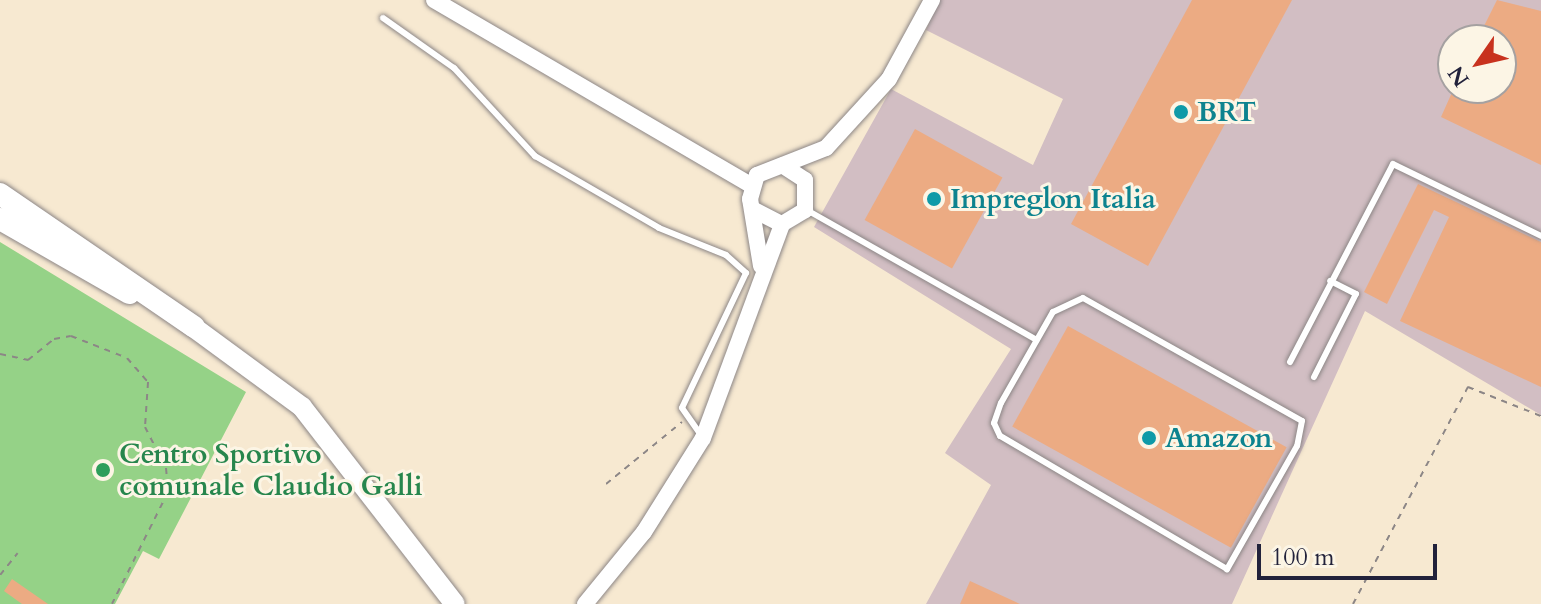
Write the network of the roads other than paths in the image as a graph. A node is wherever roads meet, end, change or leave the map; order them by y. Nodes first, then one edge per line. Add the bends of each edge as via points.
1 (434, 0) edge
2 (932, 0) edge
3 (383, 18) dead end
4 (817, 154) junction
5 (782, 165) junction
6 (805, 180) junction
7 (751, 185) junction
8 (0, 194) edge
9 (0, 208) edge
10 (805, 209) junction
11 (754, 210) junction
12 (0, 219) edge
13 (782, 224) junction
14 (1541, 236) edge
15 (756, 272) junction
16 (1330, 281) junction
17 (194, 327) junction
18 (1037, 340) junction
19 (1290, 362) dead end
20 (1314, 377) dead end
21 (703, 438) junction
22 (455, 604) edge
23 (585, 604) edge

1 - 7 street
2 - 4 street via 889,79
3 - 15 lane via 454,68 535,156 659,228
4 - 5 street
4 - 6 street
5 - 6 street
5 - 7 street via 765,169
6 - 10 street
7 - 11 street
8 - 17 highway
9 - 17 main road
10 - 13 street
10 - 18 lane
11 - 13 street
11 - 15 street
12 - 17 highway
13 - 15 street
14 - 16 lane via 1393,164
15 - 21 street via 745,336
15 - 21 lane via 684,402 687,424
16 - 19 lane
16 - 20 lane via 1356,294
17 - 22 main road via 319,424
18 - 18 lane via 1053,312 1083,298 1302,421 1297,446 1227,569 1000,436 994,423 1001,403
21 - 23 street via 644,532

